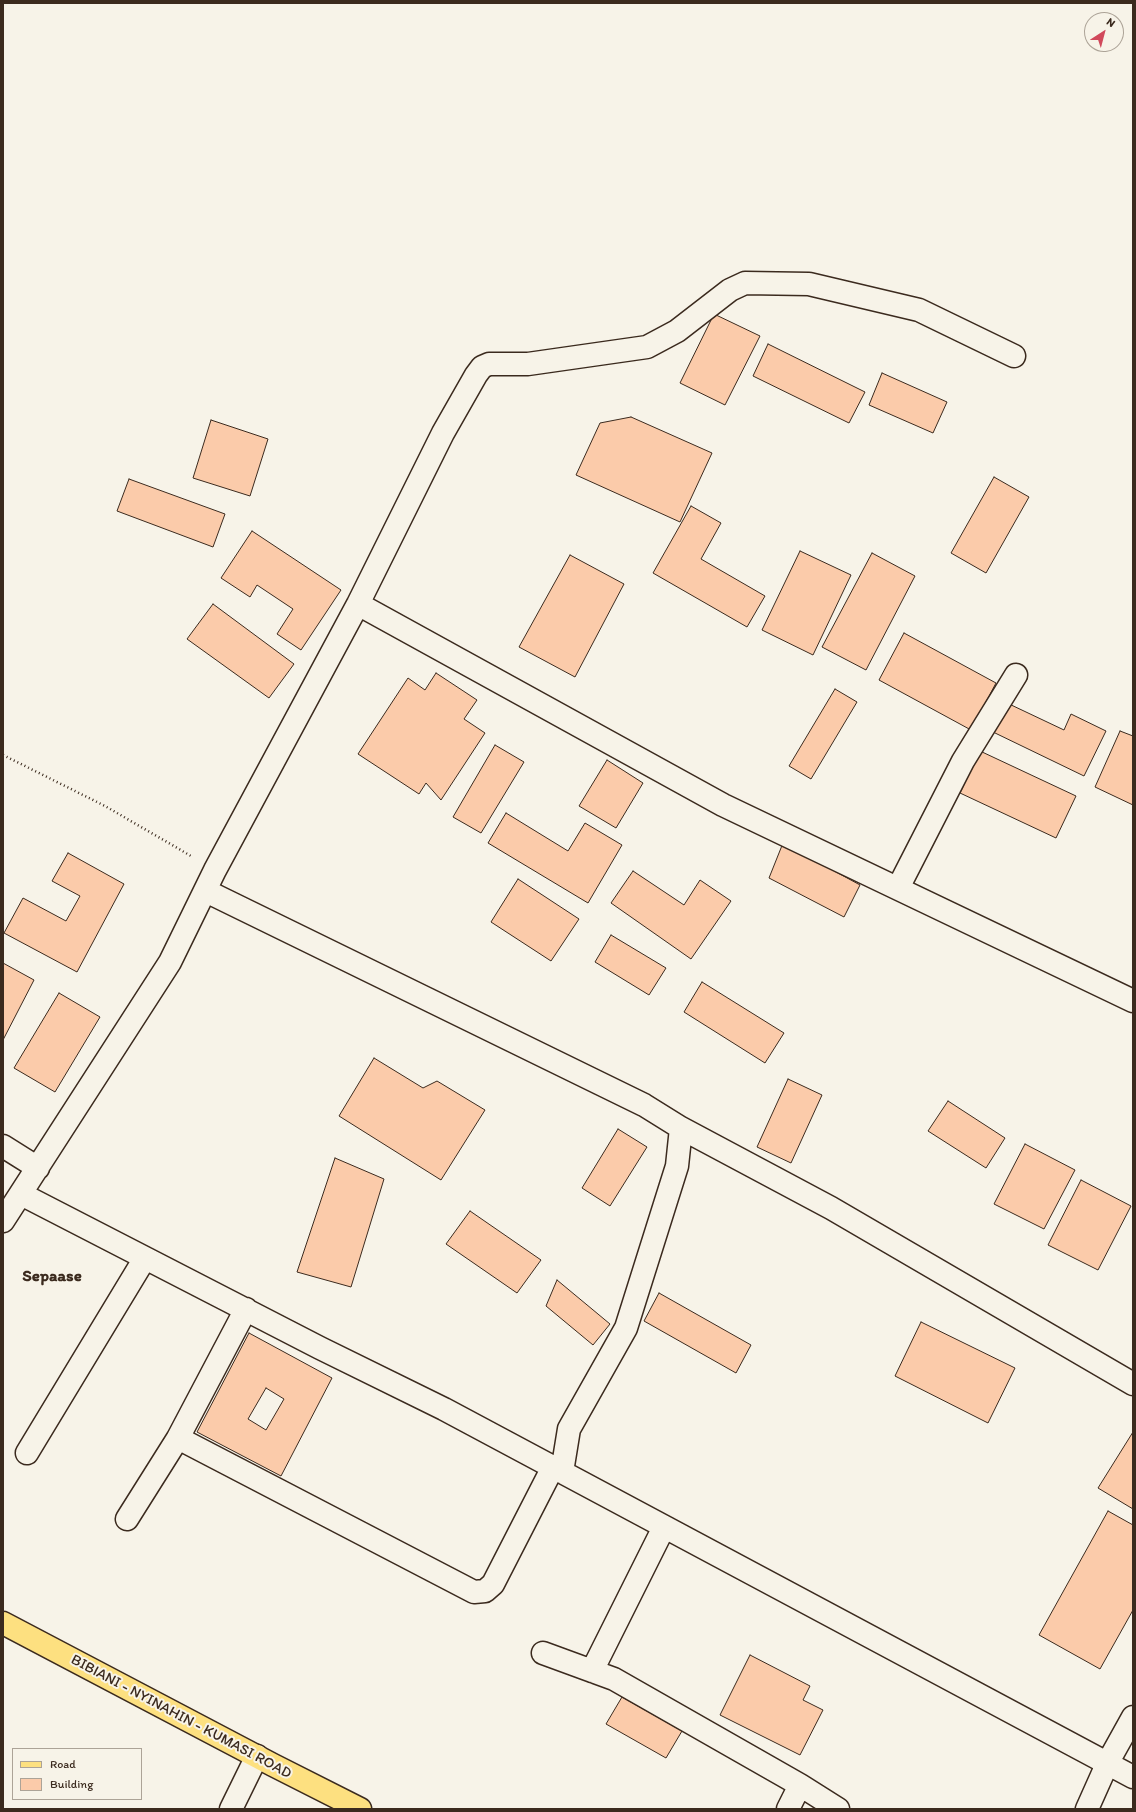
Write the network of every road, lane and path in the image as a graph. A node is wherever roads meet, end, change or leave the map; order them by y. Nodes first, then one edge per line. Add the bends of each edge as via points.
1 (1014, 356) dead end
2 (358, 604) junction
3 (1016, 675) dead end
4 (3, 755) edge
5 (215, 870) junction
6 (898, 888) junction
7 (206, 890) junction
8 (1133, 1001) edge
9 (681, 1128) junction
10 (3, 1146) edge
11 (38, 1168) junction
12 (21, 1194) junction
13 (3, 1221) edge
14 (145, 1258) junction
15 (246, 1309) junction
16 (1133, 1384) edge
17 (178, 1438) junction
18 (27, 1453) dead end
19 (557, 1470) junction
20 (127, 1519) dead end
21 (664, 1527) junction
22 (3, 1623) edge
23 (543, 1653) dead end
24 (592, 1671) junction
25 (1133, 1717) edge
26 (257, 1756) junction
27 (1108, 1762) junction
28 (1133, 1777) edge
29 (800, 1785) junction
30 (231, 1809) edge
31 (360, 1809) edge
32 (788, 1809) edge
33 (838, 1809) edge
34 (1087, 1809) edge

1 - 2 street via 919,310 809,284 756,282 745,283 730,290 677,331 647,347 528,364 489,364 482,367 476,375 443,433
2 - 5 street
2 - 6 street via 723,805
3 - 6 street via 964,761
4 - 5 path via 105,806
5 - 7 street
6 - 8 street
7 - 9 street via 637,1102
7 - 11 street via 170,962
9 - 16 street via 831,1208
9 - 19 street via 677,1166 626,1328 569,1429
10 - 11 street
11 - 12 street
12 - 13 street
12 - 14 street
14 - 15 street
14 - 18 street
15 - 17 street
15 - 19 street via 444,1409
17 - 19 street via 474,1592 486,1592 494,1584
17 - 20 street
19 - 21 street
21 - 24 street
21 - 27 street
22 - 26 main road, BIBIANI - NYINAHIN - KUMASI ROAD
23 - 24 street
24 - 29 street via 614,1679
25 - 27 street
26 - 30 street
26 - 31 main road, BIBIANI - NYINAHIN - KUMASI ROAD
27 - 28 street
27 - 34 street
29 - 32 street
29 - 33 street

